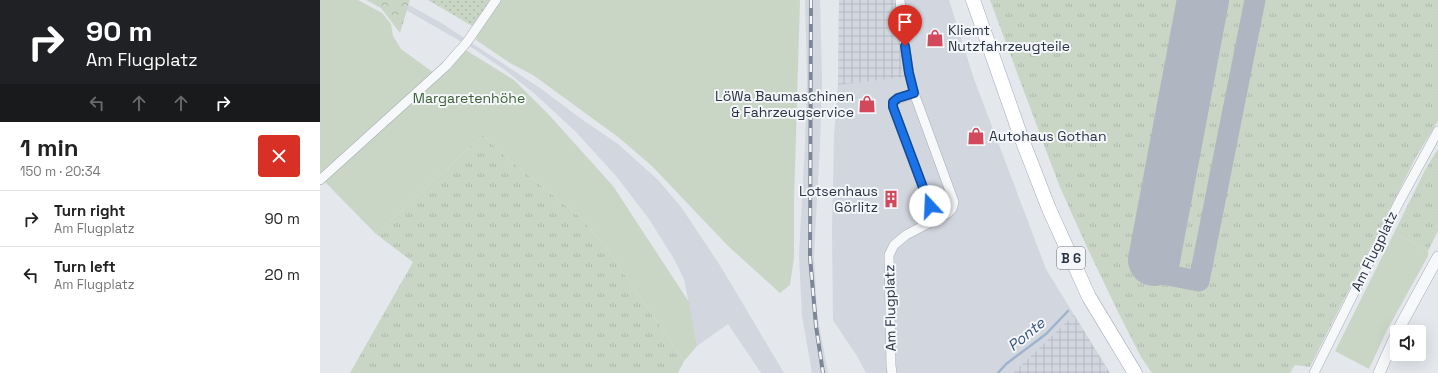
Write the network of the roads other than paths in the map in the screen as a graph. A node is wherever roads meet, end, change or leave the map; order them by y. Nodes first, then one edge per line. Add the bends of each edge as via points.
1 (496, 0) edge
2 (900, 0) edge
3 (973, 0) edge
4 (914, 93) junction
5 (1438, 131) edge
6 (320, 180) edge
7 (935, 220) junction
8 (1438, 257) edge
9 (1401, 325) edge
10 (1390, 348) edge
11 (892, 373) edge
12 (1135, 373) edge
13 (1314, 373) edge
14 (1379, 373) edge

1 - 6 street via 464,47 446,66
2 - 4 street, Am Flugplatz
3 - 12 main road, B 6 via 1049,209 1089,297
4 - 7 street, Am Flugplatz via 954,202 948,213
4 - 7 street via 898,98 893,102 893,107
5 - 13 street, Am Flugplatz via 1398,204
7 - 11 street, Am Flugplatz via 906,235 894,245 889,255
8 - 9 street
10 - 14 street

